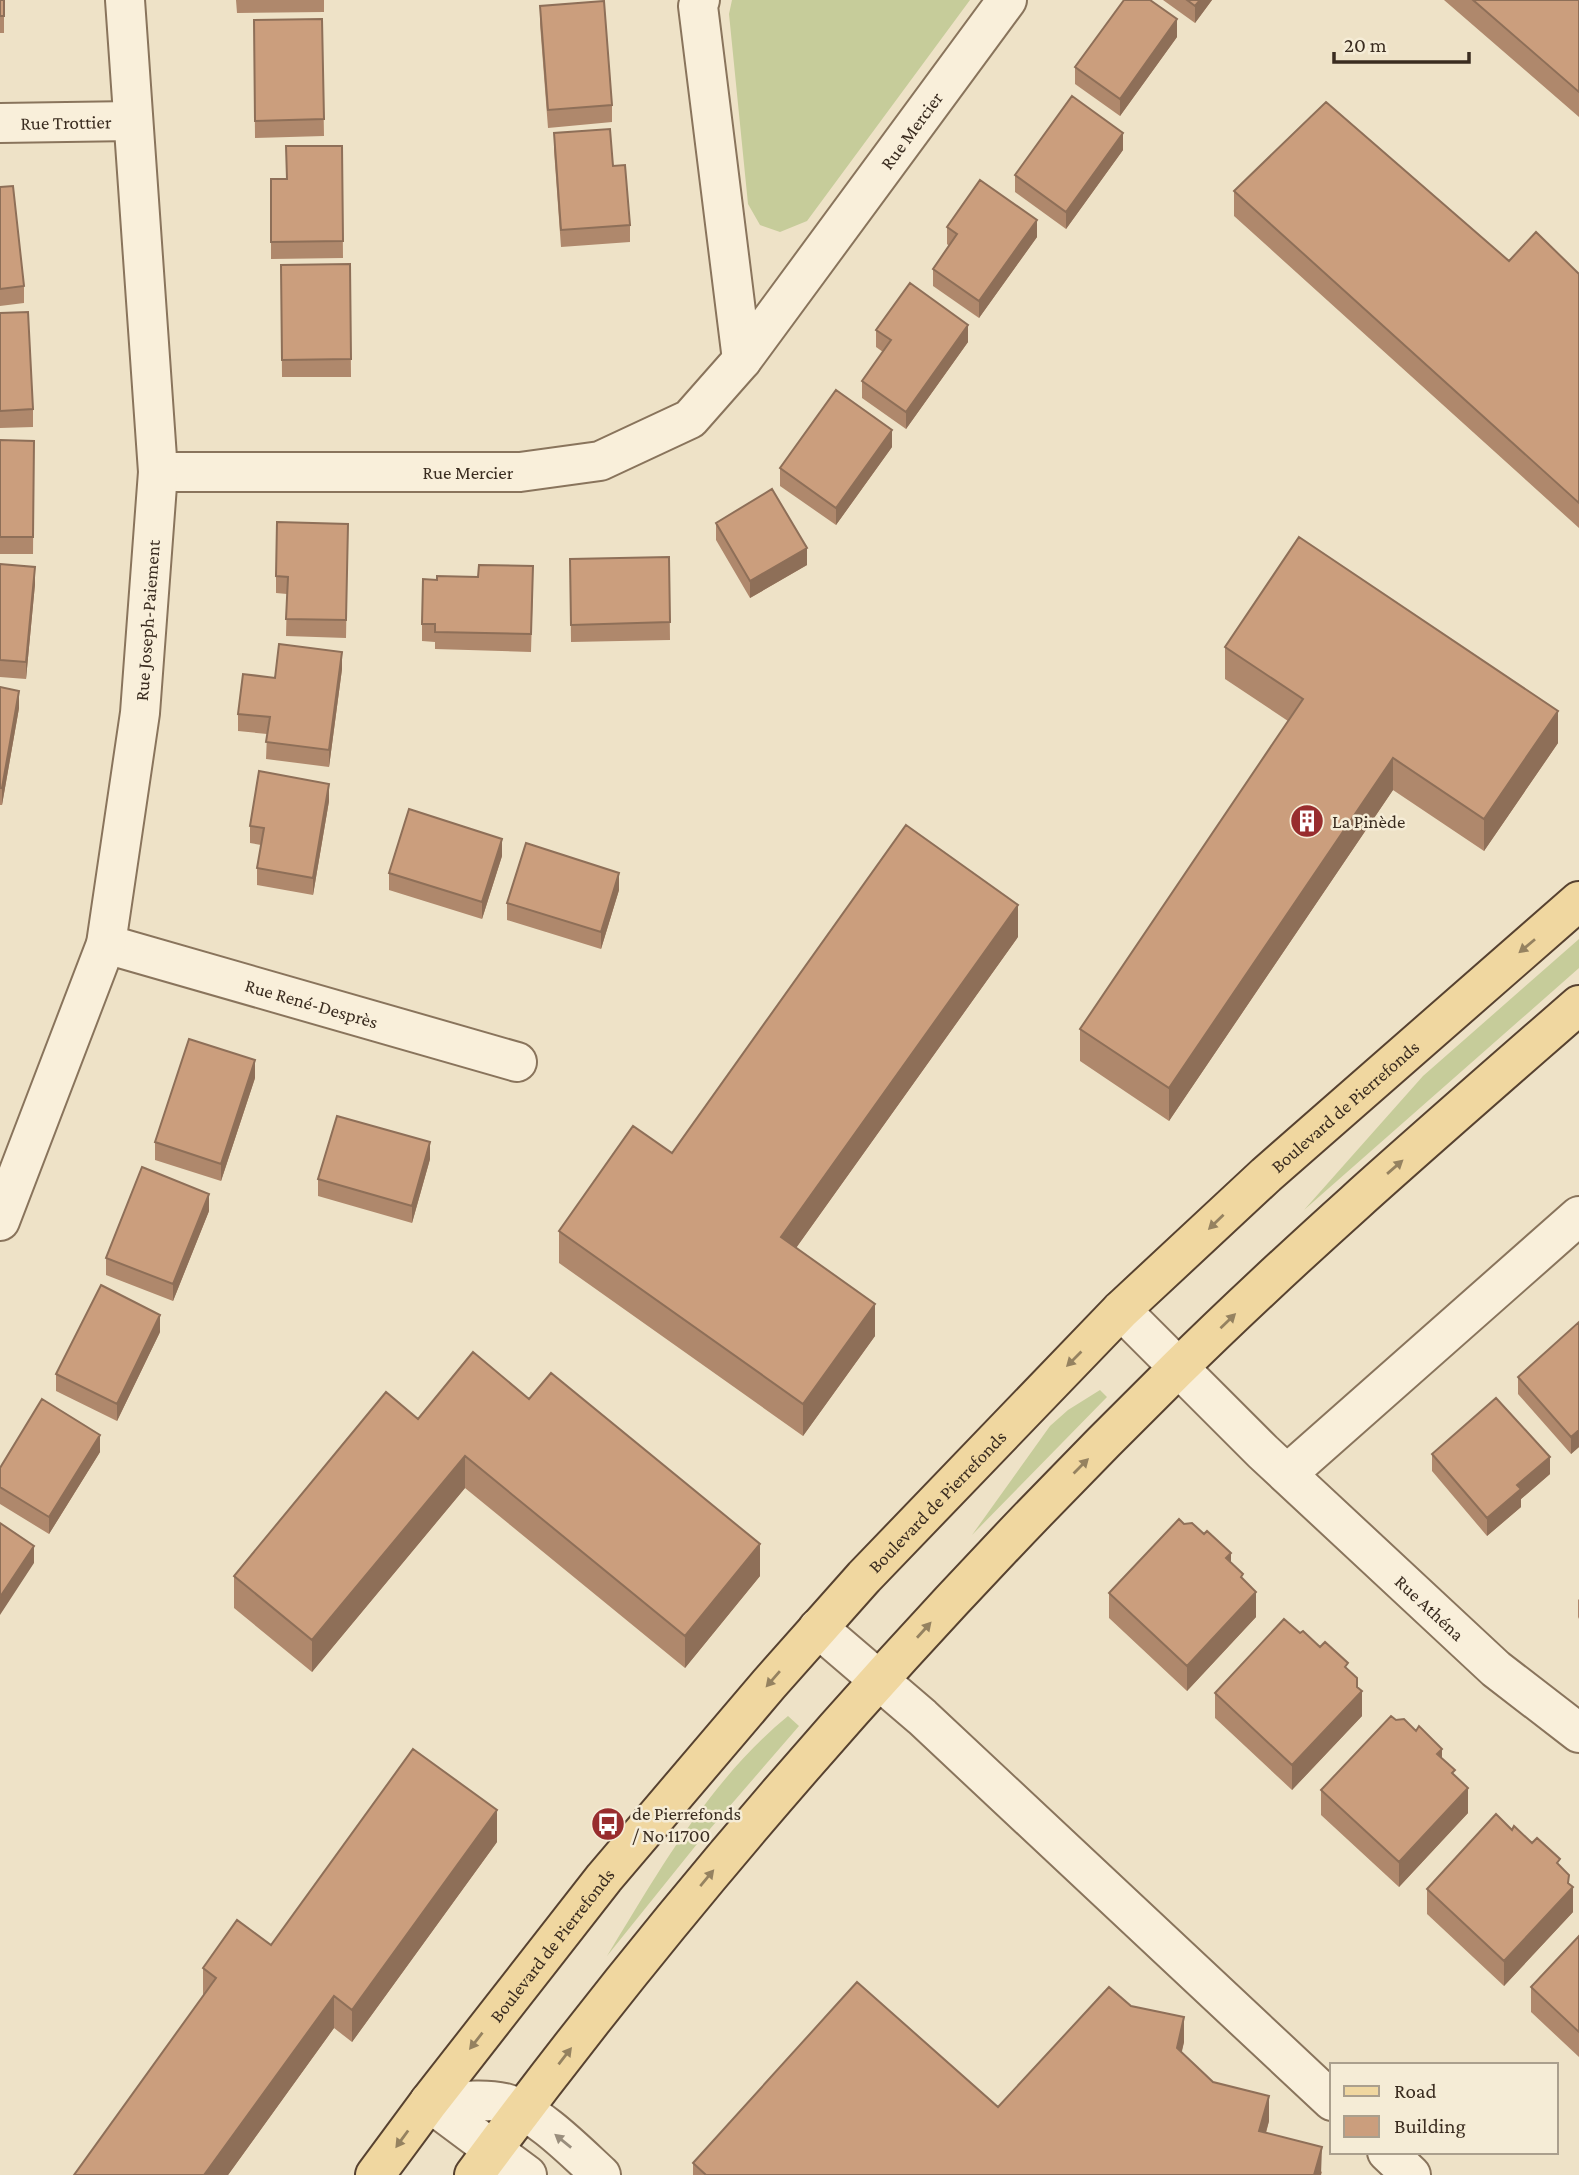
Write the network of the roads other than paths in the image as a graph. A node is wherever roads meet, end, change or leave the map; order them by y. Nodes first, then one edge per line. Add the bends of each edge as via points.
1 (125, 0) edge
2 (700, 0) edge
3 (1007, 0) edge
4 (133, 121) junction
5 (0, 123) edge
6 (742, 360) junction
7 (158, 472) junction
8 (1579, 901) edge
9 (106, 944) junction
10 (1579, 1005) edge
11 (517, 1062) dead end
12 (1579, 1216) edge
13 (0, 1221) edge
14 (1121, 1310) junction
15 (1178, 1368) junction
16 (1287, 1474) junction
17 (818, 1629) junction
18 (878, 1680) junction
19 (1579, 1733) edge
20 (1330, 2099) edge
21 (429, 2102) junction
22 (523, 2109) junction
23 (1389, 2154) edge
24 (483, 2162) edge
25 (375, 2175) edge
26 (527, 2175) edge
27 (601, 2175) edge
28 (1411, 2175) edge

1 - 4 street, Rue Joseph-Paiement
2 - 6 street
3 - 6 street, Rue Mercier
4 - 5 street, Rue Trottier
4 - 7 street, Rue Joseph-Paiement
6 - 7 street, Rue Mercier via 690,419 600,461 520,472
7 - 9 street, Rue Joseph-Paiement via 140,713
8 -> 14 main road, Boulevard de Pierrefonds via 1266,1175
9 - 11 street, Rue René-Desprès
9 - 13 street, Rue Joseph-Paiement
15 -> 10 main road via 1382,1177
12 - 16 street
14 - 15 street, Rue Athéna
14 -> 17 main road, Boulevard de Pierrefonds
15 - 16 street, Rue Athéna
18 -> 15 main road
16 - 19 street, Rue Athéna via 1496,1669
17 - 18 street
17 -> 21 main road, Boulevard de Pierrefonds via 604,1878
18 - 20 street
22 -> 18 main road via 680,1909
21 - 22 street via 495,2102
21 - 24 street
21 -> 25 main road, Boulevard de Pierrefonds
22 - 24 main road
27 -> 22 street
23 - 28 street
24 - 26 street

